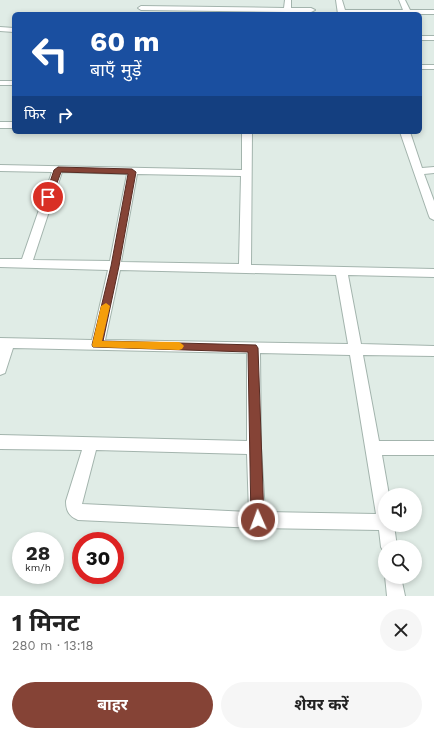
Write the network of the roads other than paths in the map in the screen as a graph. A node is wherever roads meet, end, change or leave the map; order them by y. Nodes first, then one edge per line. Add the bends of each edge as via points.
1 (163, 0) edge
2 (288, 0) edge
3 (339, 0) edge
4 (402, 0) edge
5 (141, 8) dead end
6 (161, 8) junction
7 (287, 10) junction
8 (311, 10) dead end
9 (342, 12) edge
10 (407, 12) edge
11 (422, 12) edge
12 (434, 12) edge
13 (0, 29) edge
14 (12, 30) edge
15 (422, 38) edge
16 (434, 38) edge
17 (422, 67) edge
18 (434, 67) edge
19 (0, 83) edge
20 (12, 83) edge
21 (0, 125) edge
22 (12, 125) edge
23 (247, 134) edge
24 (406, 134) edge
25 (0, 168) edge
26 (58, 170) junction
27 (434, 170) edge
28 (418, 171) junction
29 (132, 172) junction
30 (246, 173) junction
31 (434, 216) edge
32 (0, 263) edge
33 (26, 264) junction
34 (115, 266) junction
35 (245, 269) junction
36 (341, 271) junction
37 (434, 272) edge
38 (4, 343) edge
39 (97, 345) junction
40 (253, 348) junction
41 (354, 349) junction
42 (434, 351) edge
43 (0, 369) edge
44 (0, 442) edge
45 (91, 443) junction
46 (254, 448) junction
47 (374, 448) junction
48 (434, 448) edge
49 (380, 488) edge
50 (258, 520) junction
51 (378, 522) edge
52 (394, 584) edge
53 (396, 596) edge

1 - 6 street
2 - 7 street
3 - 9 street
4 - 10 street
5 - 6 street
6 - 7 street
7 - 8 street
11 - 12 street
13 - 14 street
15 - 16 street
17 - 18 street
19 - 20 street
21 - 22 street
23 - 30 street
24 - 28 street
25 - 26 street
26 - 29 street
26 - 33 street
27 - 28 street
28 - 31 street
29 - 30 street
29 - 34 street
30 - 35 street
32 - 33 street
33 - 34 street
34 - 35 street
34 - 39 street
35 - 36 street
36 - 37 street
36 - 41 street
38 - 39 street
38 - 43 street
39 - 40 street
40 - 41 street
40 - 46 street
41 - 42 street
41 - 47 street
44 - 45 street
45 - 46 street
45 - 50 street via 74,501 74,508 78,512
46 - 50 street
47 - 48 street
47 - 49 street
50 - 51 street
52 - 53 street

